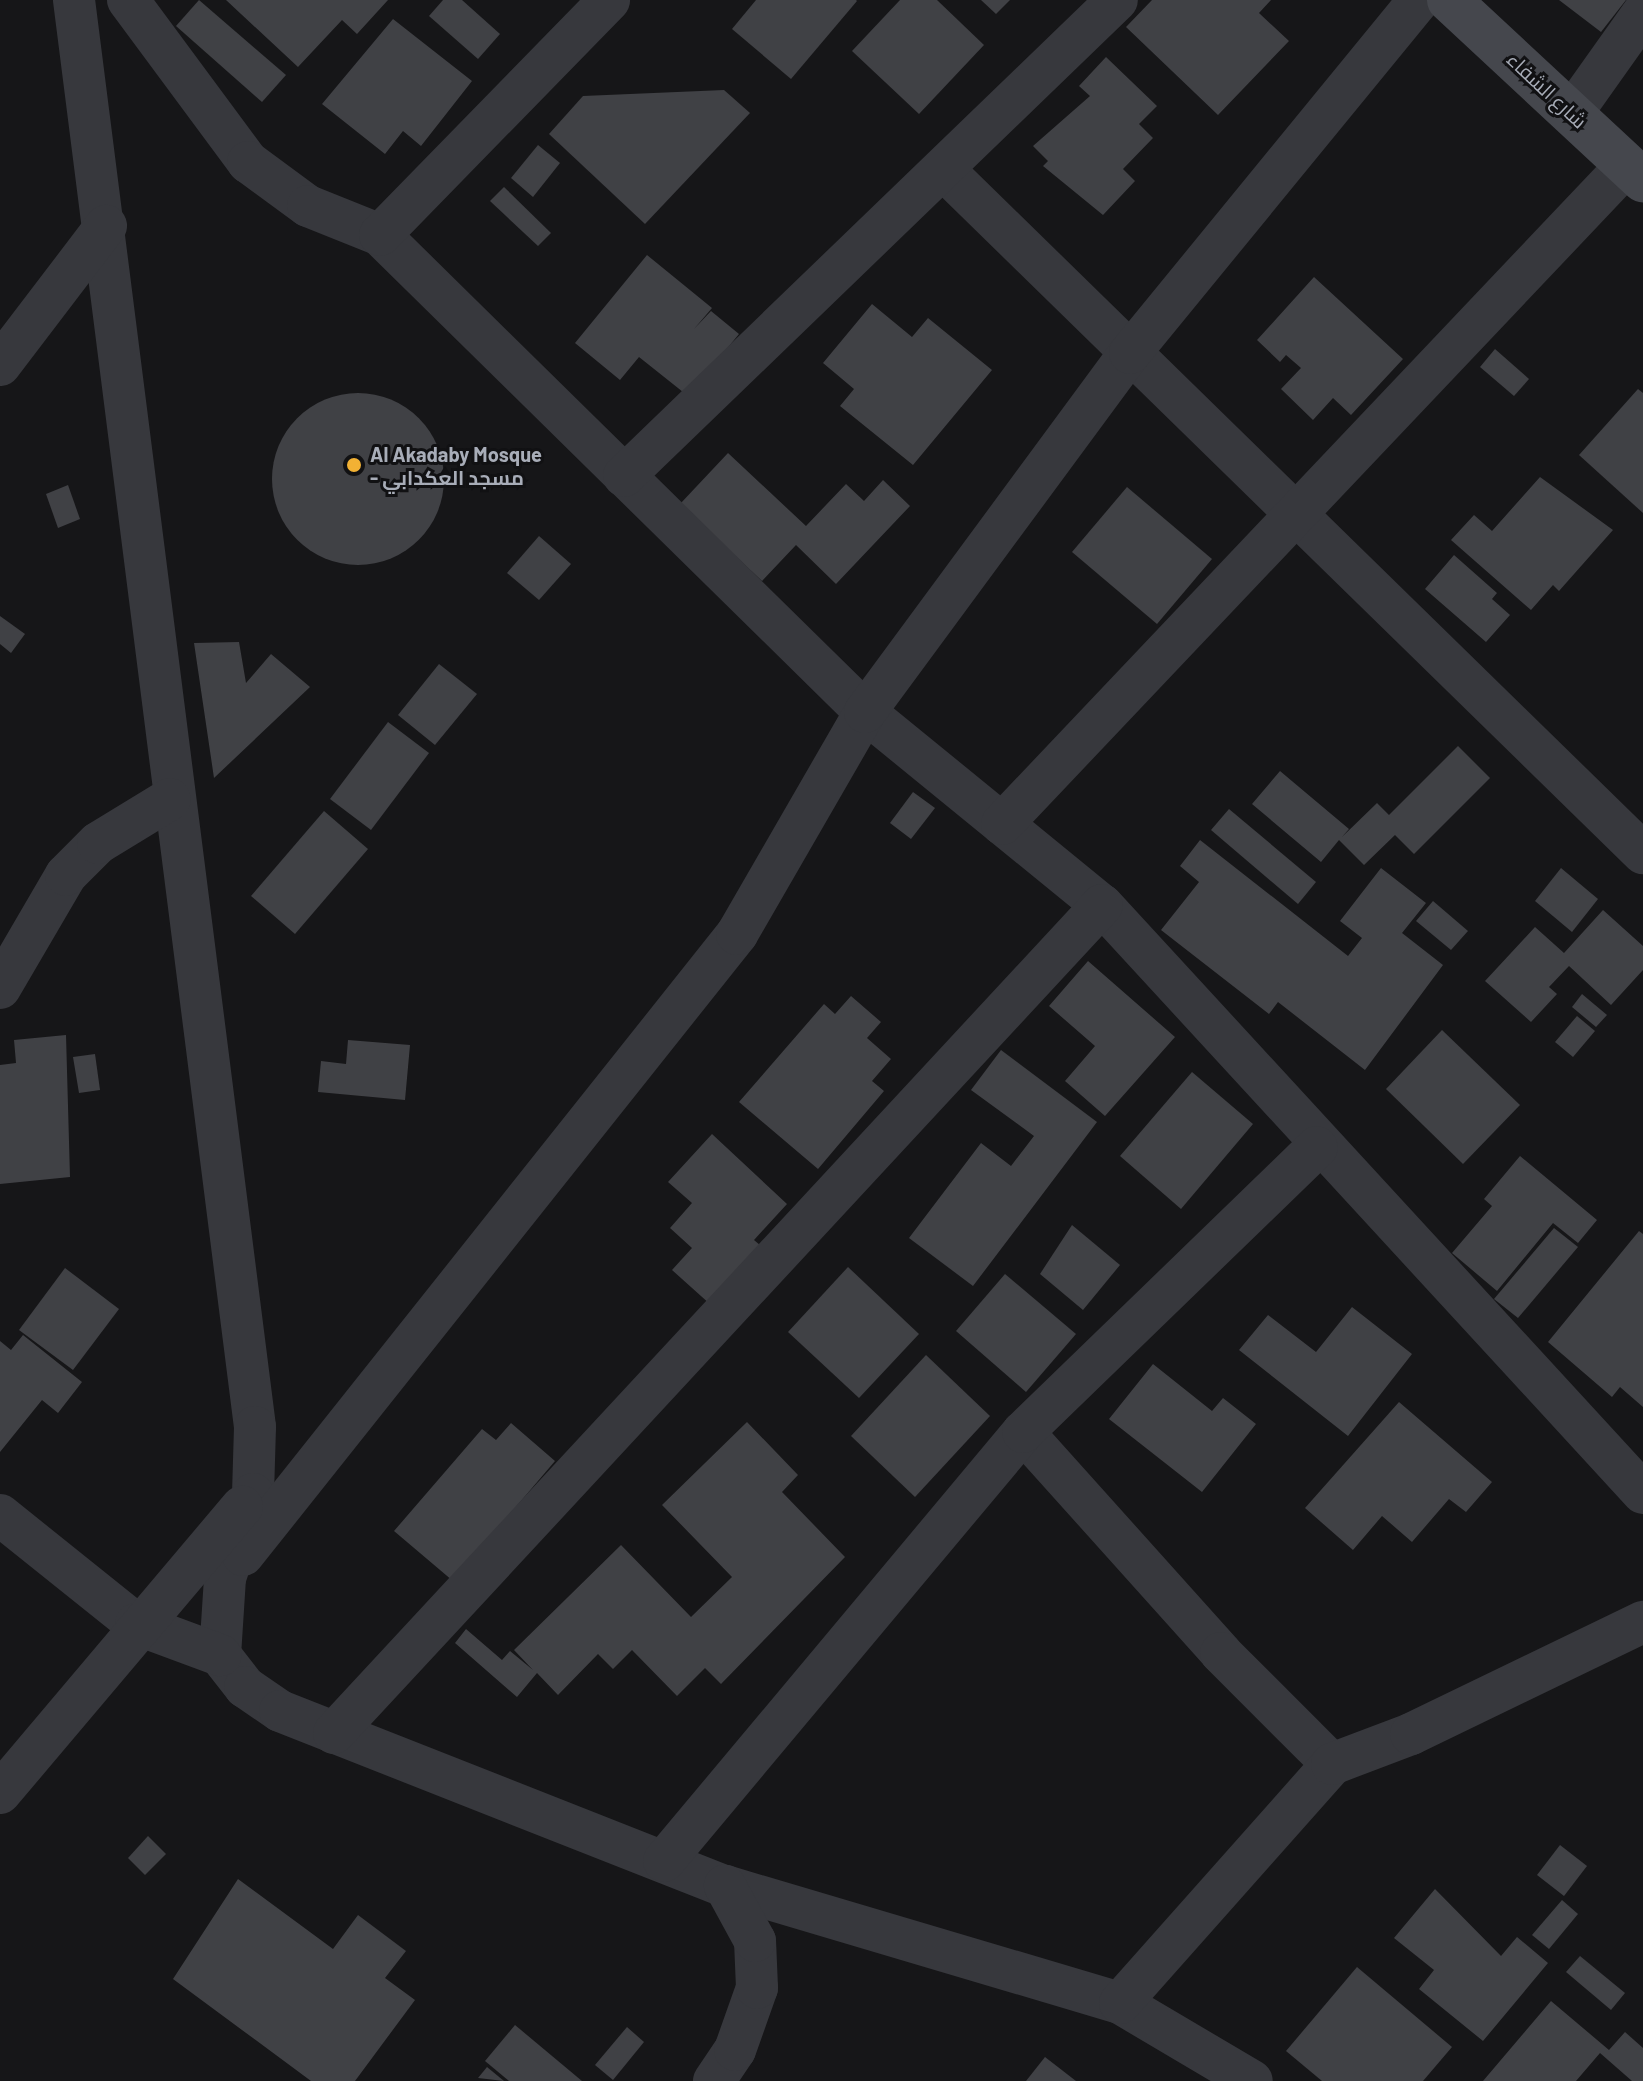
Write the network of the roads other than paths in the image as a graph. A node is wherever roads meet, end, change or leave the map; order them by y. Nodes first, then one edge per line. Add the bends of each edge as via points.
1 (74, 0) edge
2 (609, 0) edge
3 (1117, 0) edge
4 (1419, 0) edge
5 (1449, 0) edge
6 (130, 1) edge
7 (1643, 13) edge
8 (1572, 113) junction
9 (945, 171) junction
10 (1635, 173) edge
11 (106, 226) junction
12 (380, 235) junction
13 (1130, 353) junction
14 (0, 365) edge
15 (624, 476) junction
16 (1293, 511) junction
17 (865, 712) junction
18 (170, 799) junction
19 (1002, 824) junction
20 (1643, 853) edge
21 (1102, 905) junction
22 (0, 988) edge
23 (1317, 1147) junction
24 (1023, 1432) junction
25 (1643, 1493) edge
26 (253, 1494) junction
27 (0, 1515) edge
28 (225, 1578) junction
29 (1643, 1622) edge
30 (136, 1624) junction
31 (220, 1655) junction
32 (334, 1733) junction
33 (1332, 1764) junction
34 (0, 1793) edge
35 (664, 1861) junction
36 (725, 1886) junction
37 (1120, 2003) junction
38 (714, 2081) edge
39 (1252, 2081) edge

1 - 11 street
2 - 12 street
3 - 9 street
4 - 13 street
5 - 8 street, شارع الشفاء
6 - 12 street via 248,162 308,206
7 - 8 street
8 - 10 street, شارع الشفاء
9 - 13 street
9 - 15 street
10 - 16 street
11 - 14 street
11 - 18 street
12 - 15 street
13 - 16 street
13 - 17 street
15 - 17 street
16 - 19 street
16 - 20 street
17 - 19 street
17 - 28 street via 737,934
18 - 22 street via 98,843 66,875
18 - 26 street via 255,1427
19 - 21 street
21 - 23 street
21 - 32 street
23 - 24 street
23 - 25 street
24 - 33 street via 1221,1653
24 - 35 street
26 - 28 street
26 - 30 street
27 - 30 street
28 - 31 street
29 - 33 street via 1411,1734
30 - 31 street
30 - 34 street
31 - 32 street via 245,1687 280,1711
32 - 35 street
33 - 37 street
35 - 36 street
36 - 37 street
36 - 38 street via 755,1941 757,1988 735,2050
37 - 39 street

